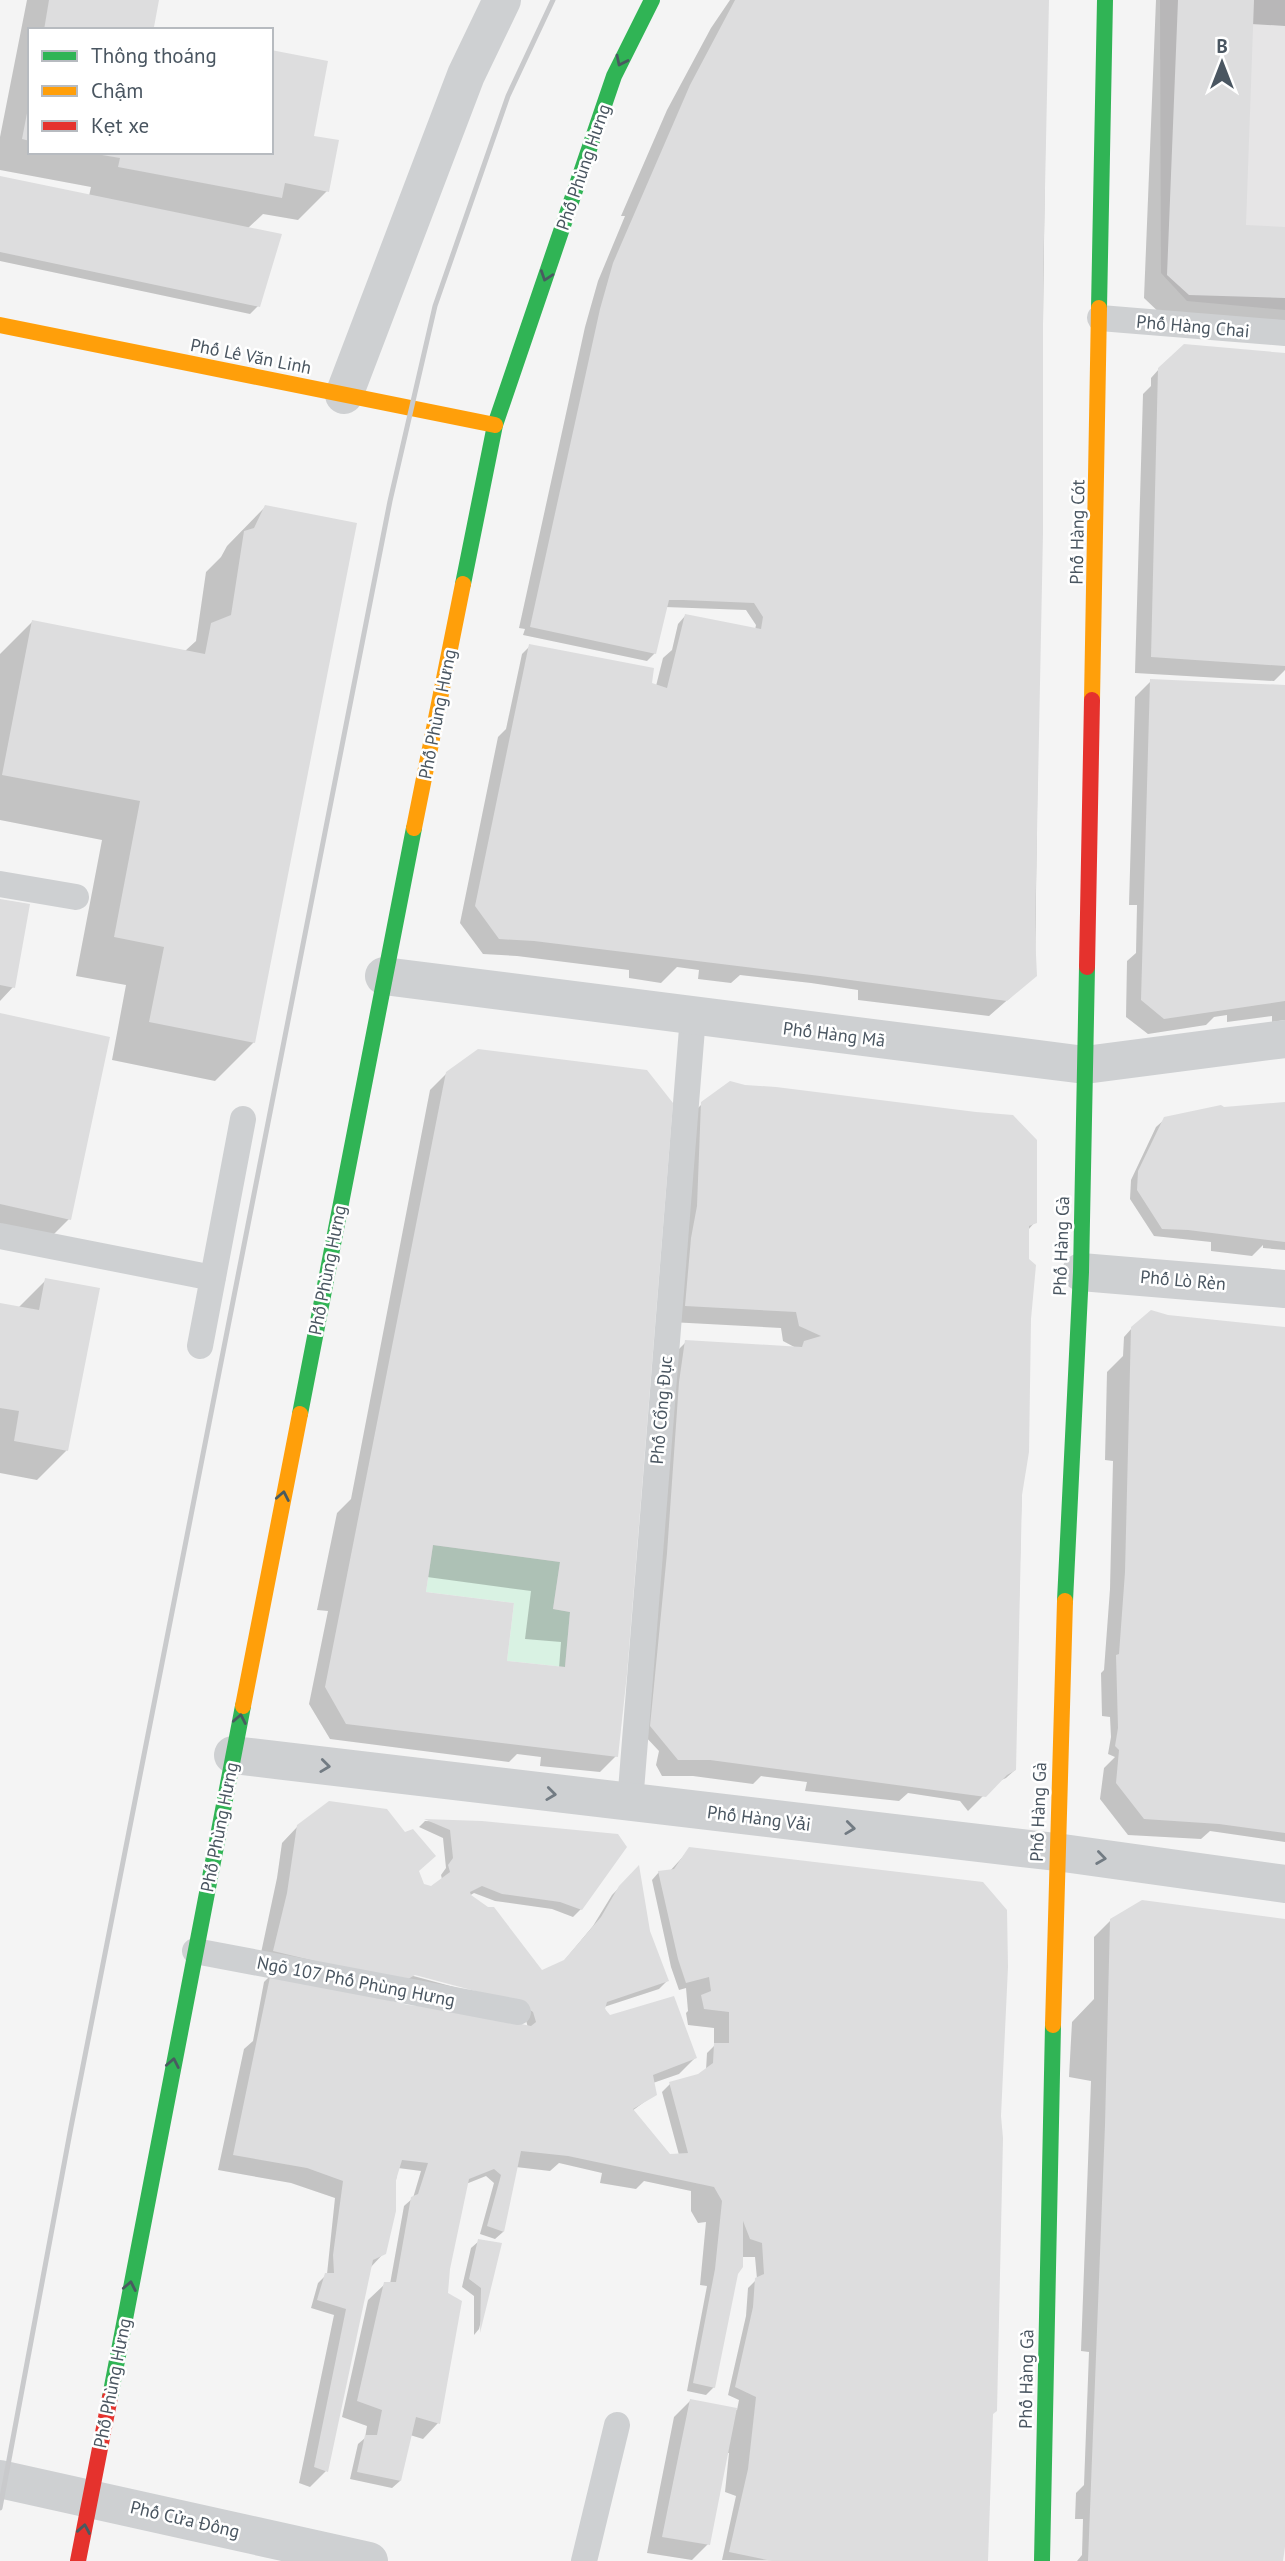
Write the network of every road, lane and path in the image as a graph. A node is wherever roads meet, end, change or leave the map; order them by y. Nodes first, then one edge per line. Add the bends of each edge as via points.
1 (502, 0) edge
2 (652, 0) edge
3 (1105, 0) edge
4 (1100, 318) junction
5 (0, 325) edge
6 (1285, 333) edge
7 (344, 394) junction
8 (495, 425) junction
9 (0, 884) edge
10 (76, 897) dead end
11 (384, 976) junction
12 (693, 1016) junction
13 (1285, 1039) edge
14 (1085, 1065) junction
15 (243, 1119) dead end
16 (0, 1236) edge
17 (1080, 1272) junction
18 (213, 1278) junction
19 (1285, 1289) edge
20 (200, 1346) dead end
21 (233, 1755) junction
22 (630, 1803) junction
23 (1056, 1852) junction
24 (1285, 1884) edge
25 (195, 1951) junction
26 (518, 2012) dead end
27 (617, 2425) dead end
28 (0, 2479) edge
29 (90, 2498) junction
30 (78, 2561) edge
31 (369, 2561) edge
32 (584, 2561) edge
33 (1042, 2561) edge

1 - 7 street via 466,75
2 -> 8 street, Phố Phùng Hưng via 614,76
3 - 4 street, Phố Hàng Cót
4 - 6 lane, Phố Hàng Chai
4 - 14 street, Phố Hàng Cót
5 - 7 street, Phố Lê Văn Linh
7 - 8 street, Phố Lê Văn Linh
8 - 11 street, Phố Phùng Hưng
9 - 10 lane
11 - 12 street, Phố Hàng Mã
21 -> 11 street, Phố Phùng Hưng
12 - 14 street, Phố Hàng Mã
12 - 22 lane, Phố Cổng Đục
13 - 14 street, Phố Hàng Mã
14 - 17 street, Phố Hàng Gà
15 - 18 lane
16 - 18 lane
17 - 19 street, Phố Lò Rèn
17 - 23 street, Phố Hàng Gà
18 - 20 lane
21 -> 22 street, Phố Hàng Vải
21 - 25 street, Phố Phùng Hưng
22 -> 23 street, Phố Hàng Vải
23 -> 24 street, Phố Hàng Vải
23 - 33 street, Phố Hàng Gà
25 - 26 lane, Ngõ 107 Phố Phùng Hưng
29 -> 25 street, Phố Phùng Hưng
27 - 32 lane
28 - 29 street, Phố Cửa Đông
30 -> 29 street, Phố Phùng Hưng
29 - 31 street, Phố Cửa Đông

